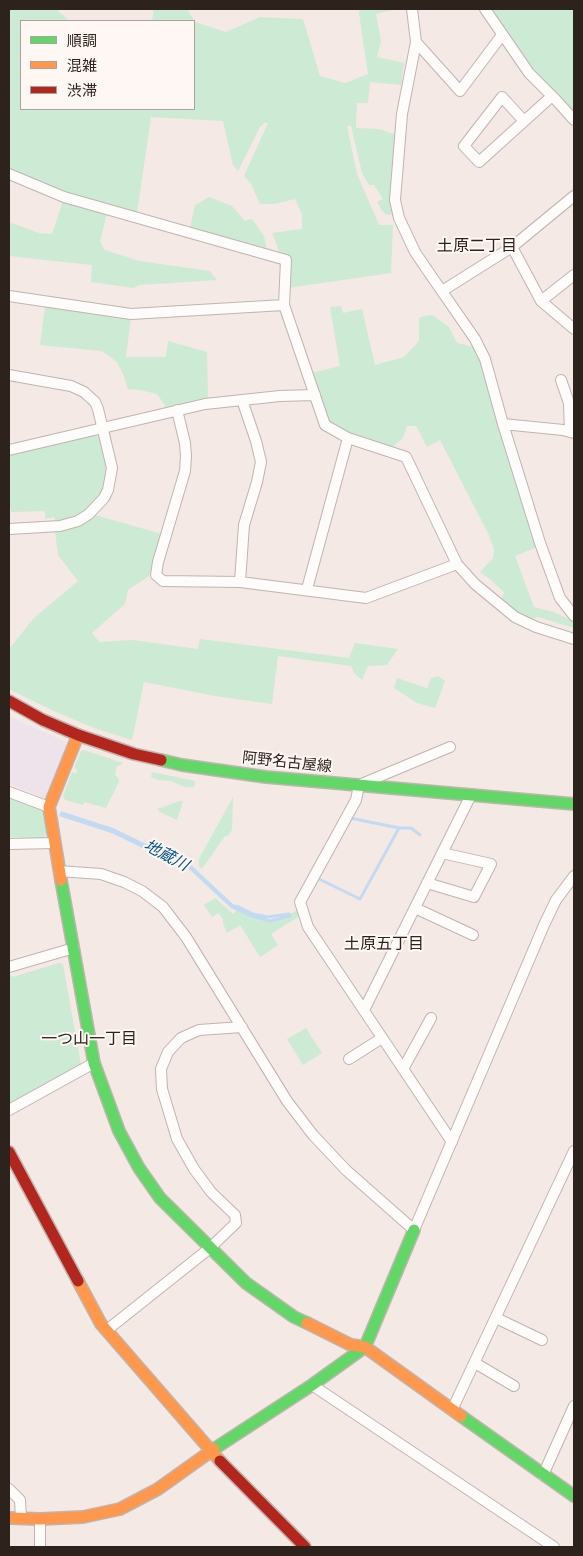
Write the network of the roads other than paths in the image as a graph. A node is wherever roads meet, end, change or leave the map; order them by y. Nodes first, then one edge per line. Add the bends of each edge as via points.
1 (412, 9) edge
2 (485, 9) edge
3 (502, 35) junction
4 (416, 42) junction
5 (552, 96) junction
6 (524, 120) junction
7 (574, 120) edge
8 (9, 174) edge
9 (574, 196) edge
10 (512, 247) junction
11 (574, 274) edge
12 (442, 291) junction
13 (9, 296) edge
14 (541, 301) junction
15 (284, 305) junction
16 (574, 329) edge
17 (9, 375) edge
18 (561, 380) dead end
19 (314, 395) junction
20 (242, 400) junction
21 (177, 410) junction
22 (503, 424) junction
23 (104, 428) junction
24 (572, 433) edge
25 (348, 438) junction
26 (9, 450) edge
27 (9, 529) edge
28 (456, 564) junction
29 (240, 582) junction
30 (307, 590) junction
31 (574, 616) edge
32 (574, 639) edge
33 (9, 702) edge
34 (78, 735) junction
35 (450, 747) dead end
36 (359, 785) junction
37 (9, 792) edge
38 (471, 795) junction
39 (574, 804) edge
40 (49, 808) junction
41 (54, 843) junction
42 (9, 844) edge
43 (442, 853) junction
44 (59, 871) junction
45 (574, 876) edge
46 (427, 883) junction
47 (415, 908) junction
48 (473, 935) dead end
49 (74, 948) junction
50 (9, 967) edge
51 (364, 1010) junction
52 (431, 1018) dead end
53 (242, 1027) junction
54 (382, 1038) junction
55 (348, 1059) dead end
56 (94, 1063) junction
57 (403, 1069) junction
58 (9, 1110) edge
59 (452, 1142) junction
60 (574, 1151) edge
61 (9, 1152) edge
62 (414, 1230) junction
63 (210, 1248) junction
64 (496, 1318) junction
65 (107, 1330) junction
66 (542, 1340) dead end
67 (365, 1347) junction
68 (475, 1363) junction
69 (312, 1385) junction
70 (514, 1386) dead end
71 (574, 1406) edge
72 (452, 1410) junction
73 (211, 1451) junction
74 (543, 1475) junction
75 (9, 1489) edge
76 (574, 1496) edge
77 (9, 1518) edge
78 (21, 1518) junction
79 (40, 1519) junction
80 (40, 1547) edge
81 (305, 1547) edge
82 (554, 1547) edge

1 - 4 street
2 - 3 street
3 - 4 street via 460,91
3 - 5 street via 528,73
4 - 12 street via 402,114 395,200 399,218 415,252
5 - 6 street
5 - 7 street
6 - 6 street via 479,162 464,146 502,97
8 - 15 street via 64,197 286,260
9 - 10 street
10 - 12 street
10 - 14 street
11 - 14 street
12 - 22 street via 475,339 485,360
13 - 15 street via 131,314
14 - 16 street
15 - 19 street
17 - 23 street via 71,386 84,392 98,409
18 - 24 street via 569,402
19 - 20 street
19 - 25 street via 324,425
20 - 21 street
20 - 29 street via 261,462 244,524
21 - 23 street
21 - 29 street via 186,456 185,471 156,575 164,581
22 - 24 street
22 - 31 street via 560,598
23 - 26 street
23 - 27 street via 112,468 108,490 98,505 89,514 69,524
25 - 28 street via 406,458
25 - 30 street
28 - 30 street via 366,598
28 - 32 street via 480,589 515,617
29 - 30 street
33 - 34 street, 阿野名古屋線
34 - 36 street, 阿野名古屋線 via 134,754 182,765 256,776
34 - 40 street
35 - 36 street
36 - 38 street, 阿野名古屋線
36 - 51 street via 356,800 300,902 308,927
37 - 40 street
38 - 39 street, 阿野名古屋線
38 - 43 street
40 - 41 street
41 - 42 street
41 - 44 street
43 - 46 street
43 - 46 street via 491,864 474,897
44 - 49 street
44 - 53 street via 101,874 142,891 163,907 186,937
45 - 59 street via 556,900 544,925
46 - 47 street
47 - 48 street
47 - 51 street
49 - 50 street
49 - 56 street
51 - 54 street
52 - 57 street
53 - 62 street via 287,1101 313,1135 346,1170
53 - 63 street via 200,1030 181,1038 168,1052 161,1069 162,1089 176,1139 211,1192 235,1215 236,1223
54 - 55 street
54 - 57 street
56 - 58 street
56 - 63 street via 119,1131 138,1168 160,1198
57 - 59 street
59 - 62 street
60 - 64 street
61 - 65 street
62 - 67 street
63 - 65 street
63 - 67 street via 246,1283 294,1317 351,1345
64 - 66 street
64 - 68 street
65 - 73 street
67 - 69 street
67 - 72 street
68 - 70 street
68 - 72 street
69 - 73 street
69 - 82 street
71 - 74 street
72 - 74 street
73 - 79 street via 158,1489 120,1508 83,1517
73 - 81 street
74 - 76 street
75 - 78 street via 20,1500
77 - 78 street
78 - 79 street
79 - 80 street

